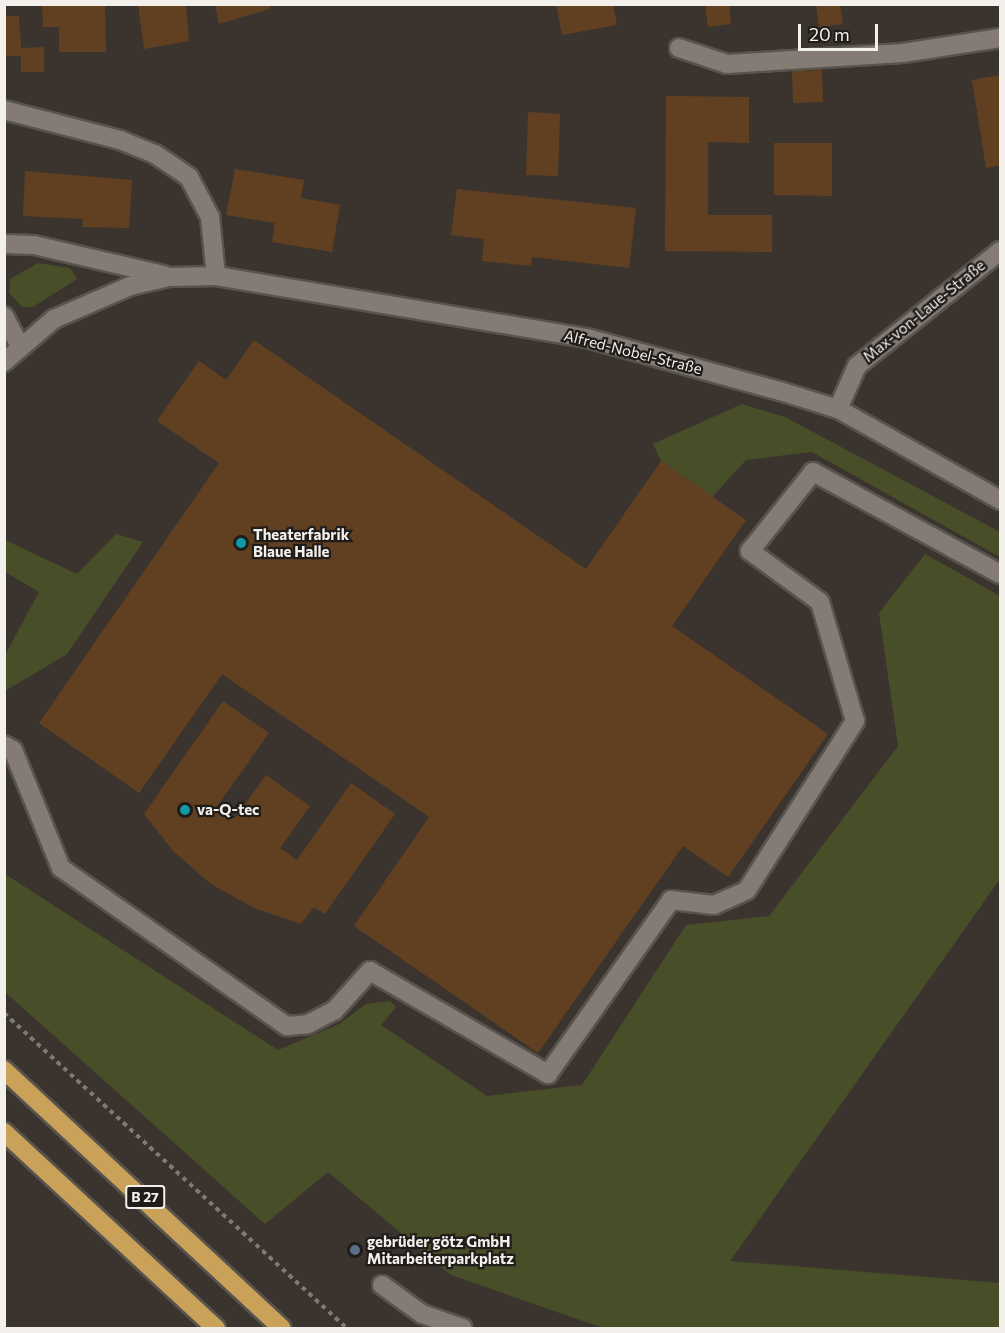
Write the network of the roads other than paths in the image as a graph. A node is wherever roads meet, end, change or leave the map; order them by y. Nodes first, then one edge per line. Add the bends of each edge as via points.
1 (1000, 38) edge
2 (679, 48) dead end
3 (4, 110) edge
4 (4, 244) edge
5 (1000, 251) edge
6 (216, 276) junction
7 (169, 277) junction
8 (4, 316) edge
9 (19, 344) junction
10 (4, 362) edge
11 (838, 409) junction
12 (1000, 500) edge
13 (1000, 574) edge
14 (4, 744) edge
15 (4, 1070) edge
16 (4, 1132) edge
17 (382, 1285) dead end
18 (216, 1329) edge
19 (282, 1329) edge
20 (463, 1329) edge

1 - 2 street via 903,53 727,64
3 - 6 street via 120,140 155,154 189,177 210,217
4 - 7 street, Alfred-Nobel-Straße via 34,245
5 - 11 street, Max-von-Laue-Straße via 856,366
6 - 7 street, Alfred-Nobel-Straße
6 - 11 street, Alfred-Nobel-Straße via 587,338
7 - 9 street, Alfred-Nobel-Straße via 130,286 54,320
8 - 9 street
9 - 10 street, Alfred-Nobel-Straße
11 - 12 street, Alfred-Nobel-Straße
13 - 14 street via 813,472 750,551 820,602 855,720 747,890 714,905 671,900 548,1074 370,971 334,1011 308,1024 288,1026 61,868 13,750
15 - 19 highway, B 27
16 - 18 highway
17 - 20 street via 422,1314

